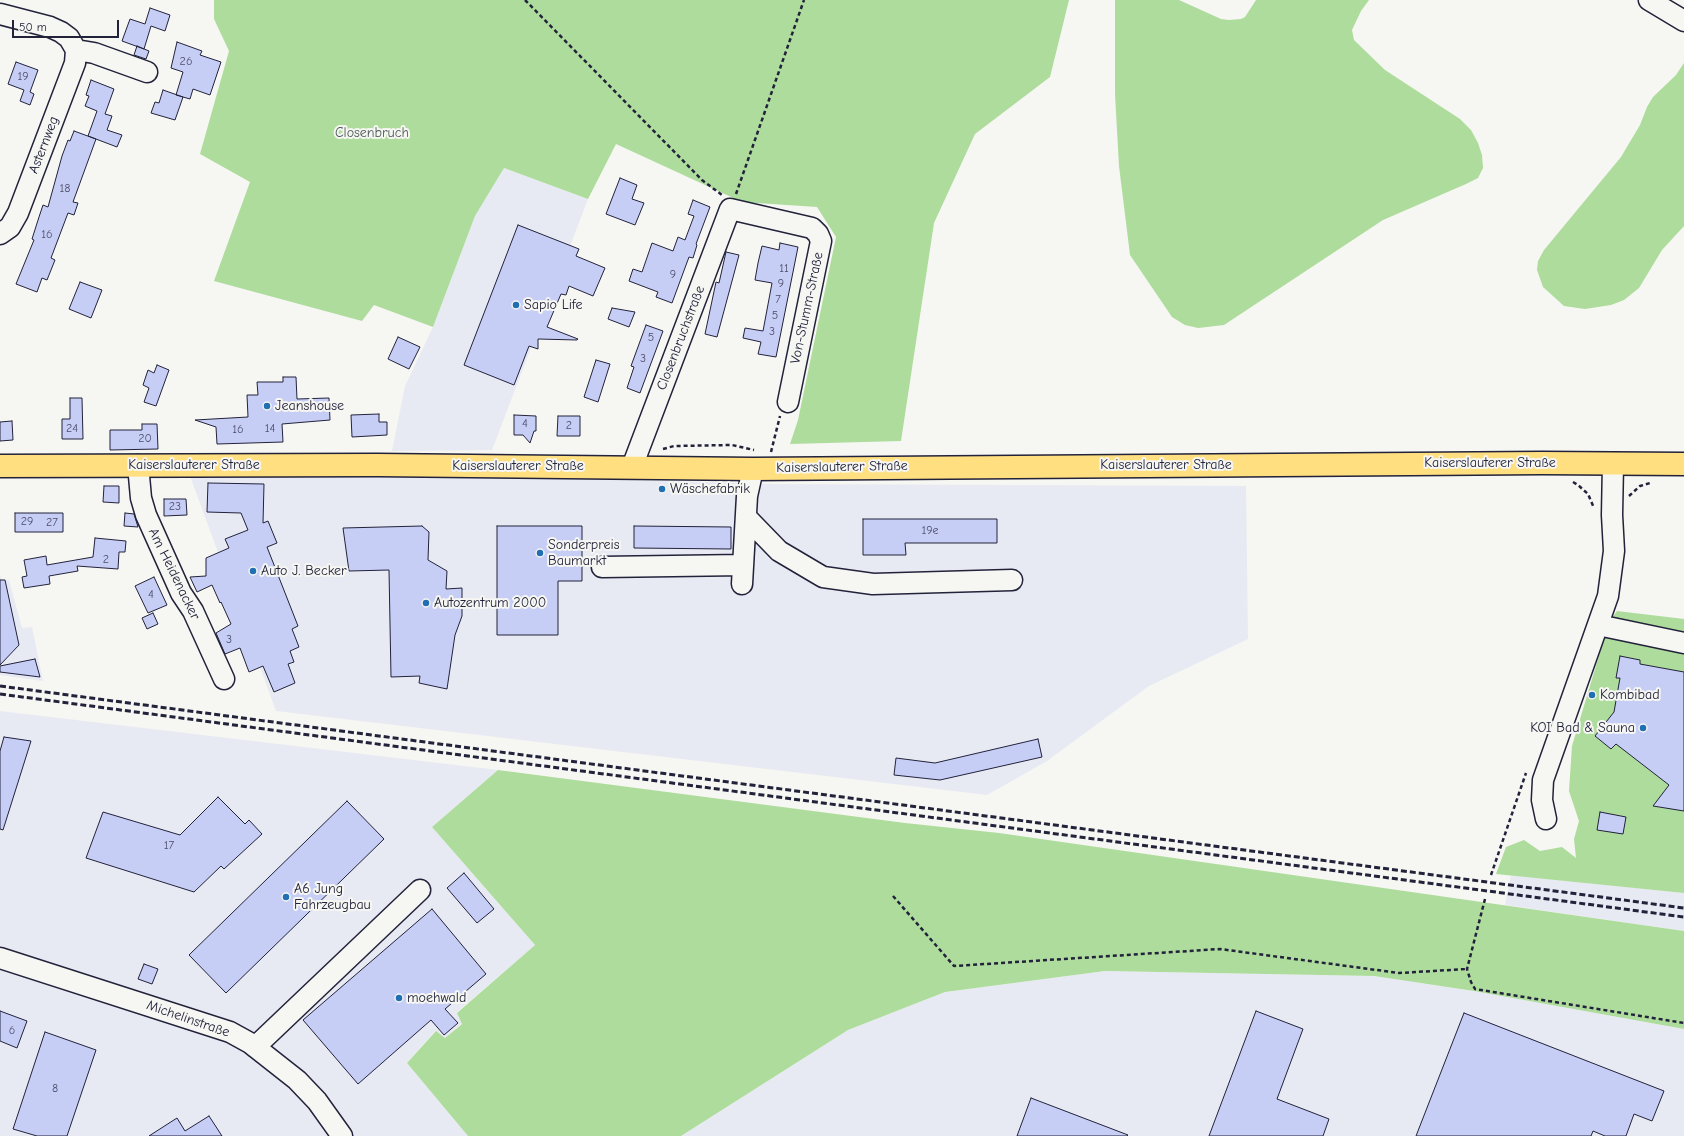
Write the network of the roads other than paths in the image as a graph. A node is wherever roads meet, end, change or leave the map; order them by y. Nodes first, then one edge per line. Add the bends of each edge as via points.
1 (1649, 0) edge
2 (0, 14) edge
3 (1684, 21) edge
4 (76, 50) junction
5 (147, 72) dead end
6 (732, 206) joint
7 (0, 234) edge
8 (788, 402) road end
9 (757, 456) junction
10 (634, 460) junction
11 (1613, 464) junction
12 (1684, 464) edge
13 (138, 465) junction
14 (0, 466) edge
15 (746, 517) junction
16 (602, 567) dead end
17 (1012, 580) dead end
18 (1598, 625) junction
19 (1684, 643) edge
20 (224, 679) dead end
21 (1546, 818) dead end
22 (420, 890) dead end
23 (1, 960) edge
24 (255, 1047) junction
25 (342, 1136) edge

1 - 3 street
2 - 4 street via 61,32 69,38
4 - 5 street via 94,53
4 - 7 street, Asternweg via 75,63 18,212 10,227
6 - 8 street, Von-Stumm-Straße via 812,228 821,241
6 - 10 street, Closenbruchstraße
9 - 10 main road, Kaiserslauterer Straße
9 - 11 main road, Kaiserslauterer Straße
9 - 15 street via 747,496
10 - 13 main road, Kaiserslauterer Straße
11 - 12 main road, Kaiserslauterer Straße
11 - 18 street via 1614,551 1608,596
13 - 14 main road, Kaiserslauterer Straße
13 - 20 street, Am Heidenacker via 141,498 146,515
15 - 16 street via 743,574
15 - 17 street via 779,551 823,577 873,584
18 - 19 street
18 - 21 street via 1543,780 1542,800
22 - 24 street
23 - 24 street, Michelinstraße via 211,1025 230,1032
24 - 25 street, Michelinstraße via 297,1080 317,1101

